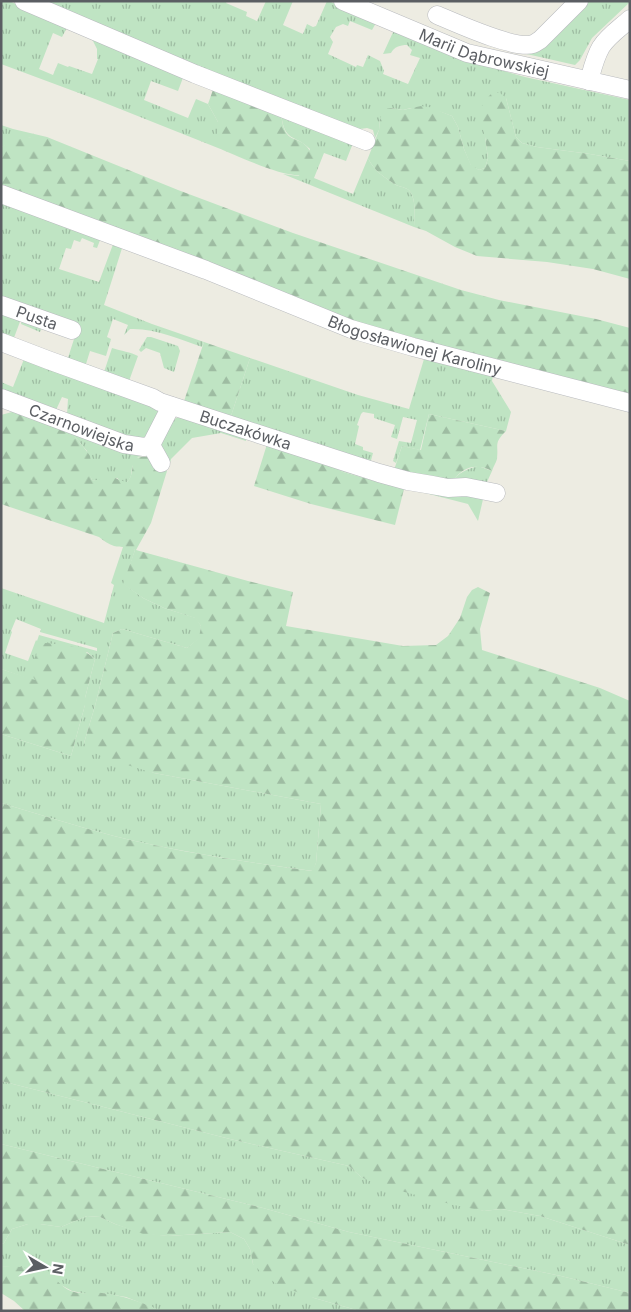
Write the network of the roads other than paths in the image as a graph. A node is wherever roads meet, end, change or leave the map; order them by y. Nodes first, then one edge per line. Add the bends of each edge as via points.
1 (24, 1) edge
2 (343, 1) edge
3 (579, 1) edge
4 (440, 8) edge
5 (628, 23) edge
6 (428, 37) junction
7 (590, 81) junction
8 (630, 90) edge
9 (366, 141) dead end
10 (1, 194) edge
11 (1, 305) edge
12 (72, 330) dead end
13 (1, 342) edge
14 (1, 398) edge
15 (630, 403) edge
16 (171, 406) junction
17 (150, 445) junction
18 (161, 462) dead end
19 (496, 493) dead end

1 - 9 street via 195,74
2 - 6 street, Marii Dąbrowskiej
3 - 4 street via 540,40 524,45 507,43
4 - 6 street
5 - 7 street via 600,49
6 - 7 street, Marii Dąbrowskiej via 467,53
7 - 8 street, Marii Dąbrowskiej
10 - 15 street, Błogosławionej Karoliny via 206,270 351,329
11 - 12 street, Pusta
13 - 16 street, Buczakówka
14 - 17 street, Czarnowiejska via 124,444
16 - 17 street, Czarnowiejska
16 - 19 street, Buczakówka via 408,481
17 - 18 street

